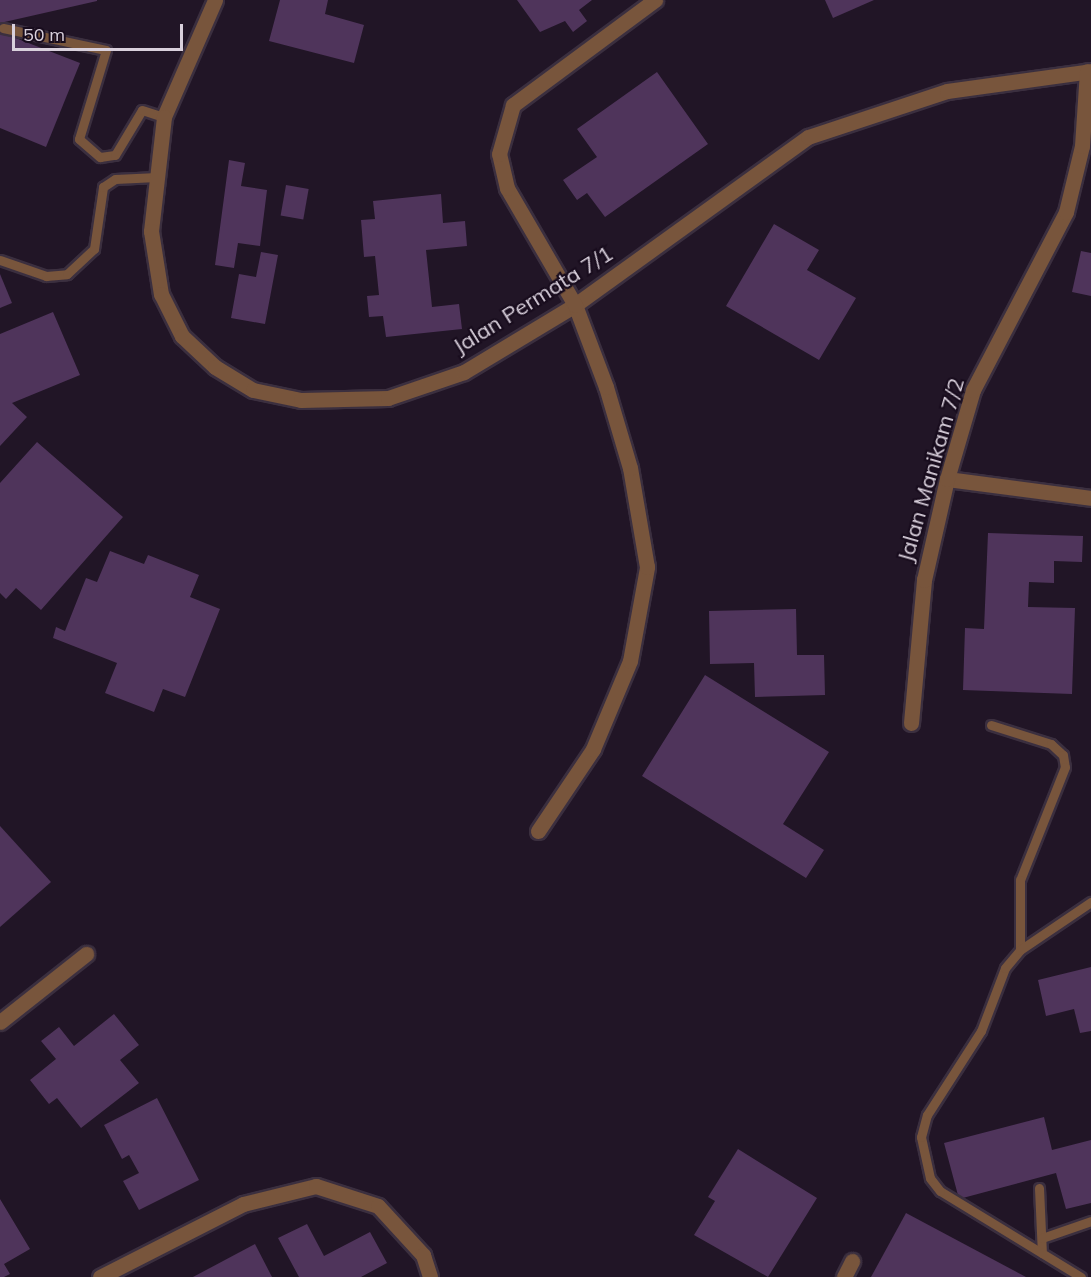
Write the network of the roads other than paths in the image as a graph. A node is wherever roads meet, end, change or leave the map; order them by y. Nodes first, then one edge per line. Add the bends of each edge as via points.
1 (215, 0) edge
2 (655, 0) edge
3 (3, 28) dead end
4 (1089, 71) edge
5 (164, 117) junction
6 (157, 177) junction
7 (0, 260) edge
8 (574, 305) junction
9 (947, 479) junction
10 (1091, 498) edge
11 (911, 723) dead end
12 (991, 725) dead end
13 (538, 831) dead end
14 (1091, 902) edge
15 (1020, 950) junction
16 (86, 954) dead end
17 (0, 1022) edge
18 (1039, 1188) dead end
19 (1091, 1221) edge
20 (1042, 1238) junction
21 (1042, 1253) junction
22 (852, 1261) dead end
23 (100, 1277) edge
24 (430, 1277) edge
25 (844, 1277) edge
26 (1081, 1277) edge

1 - 5 street, Jalan Permata 7/1
2 - 8 street via 513,105 499,154 507,188
3 - 5 lane via 106,50 79,139 100,157 115,155 142,110
4 - 8 street, Jalan Permata 7/1 via 947,91 808,137
4 - 9 street, Jalan Manikam 7/2 via 1082,146 1066,212 973,390
5 - 6 street, Jalan Permata 7/1
6 - 7 lane via 115,179 103,187 94,249 67,274 46,276
6 - 8 street, Jalan Permata 7/1 via 151,231 161,294 182,336 215,367 253,390 301,400 388,398 464,372
8 - 13 street via 630,468 647,567 630,662 593,749
9 - 10 street
9 - 11 street, Jalan Manikam 7/2 via 924,580
12 - 15 lane via 1051,744 1063,755 1065,767 1020,880
14 - 15 lane
15 - 21 lane via 1005,968 981,1031 927,1115 921,1137 930,1178 940,1191
16 - 17 street
18 - 20 lane
19 - 20 lane
20 - 21 lane
21 - 26 lane
22 - 25 street
23 - 24 street via 243,1204 316,1186 378,1206 423,1255

